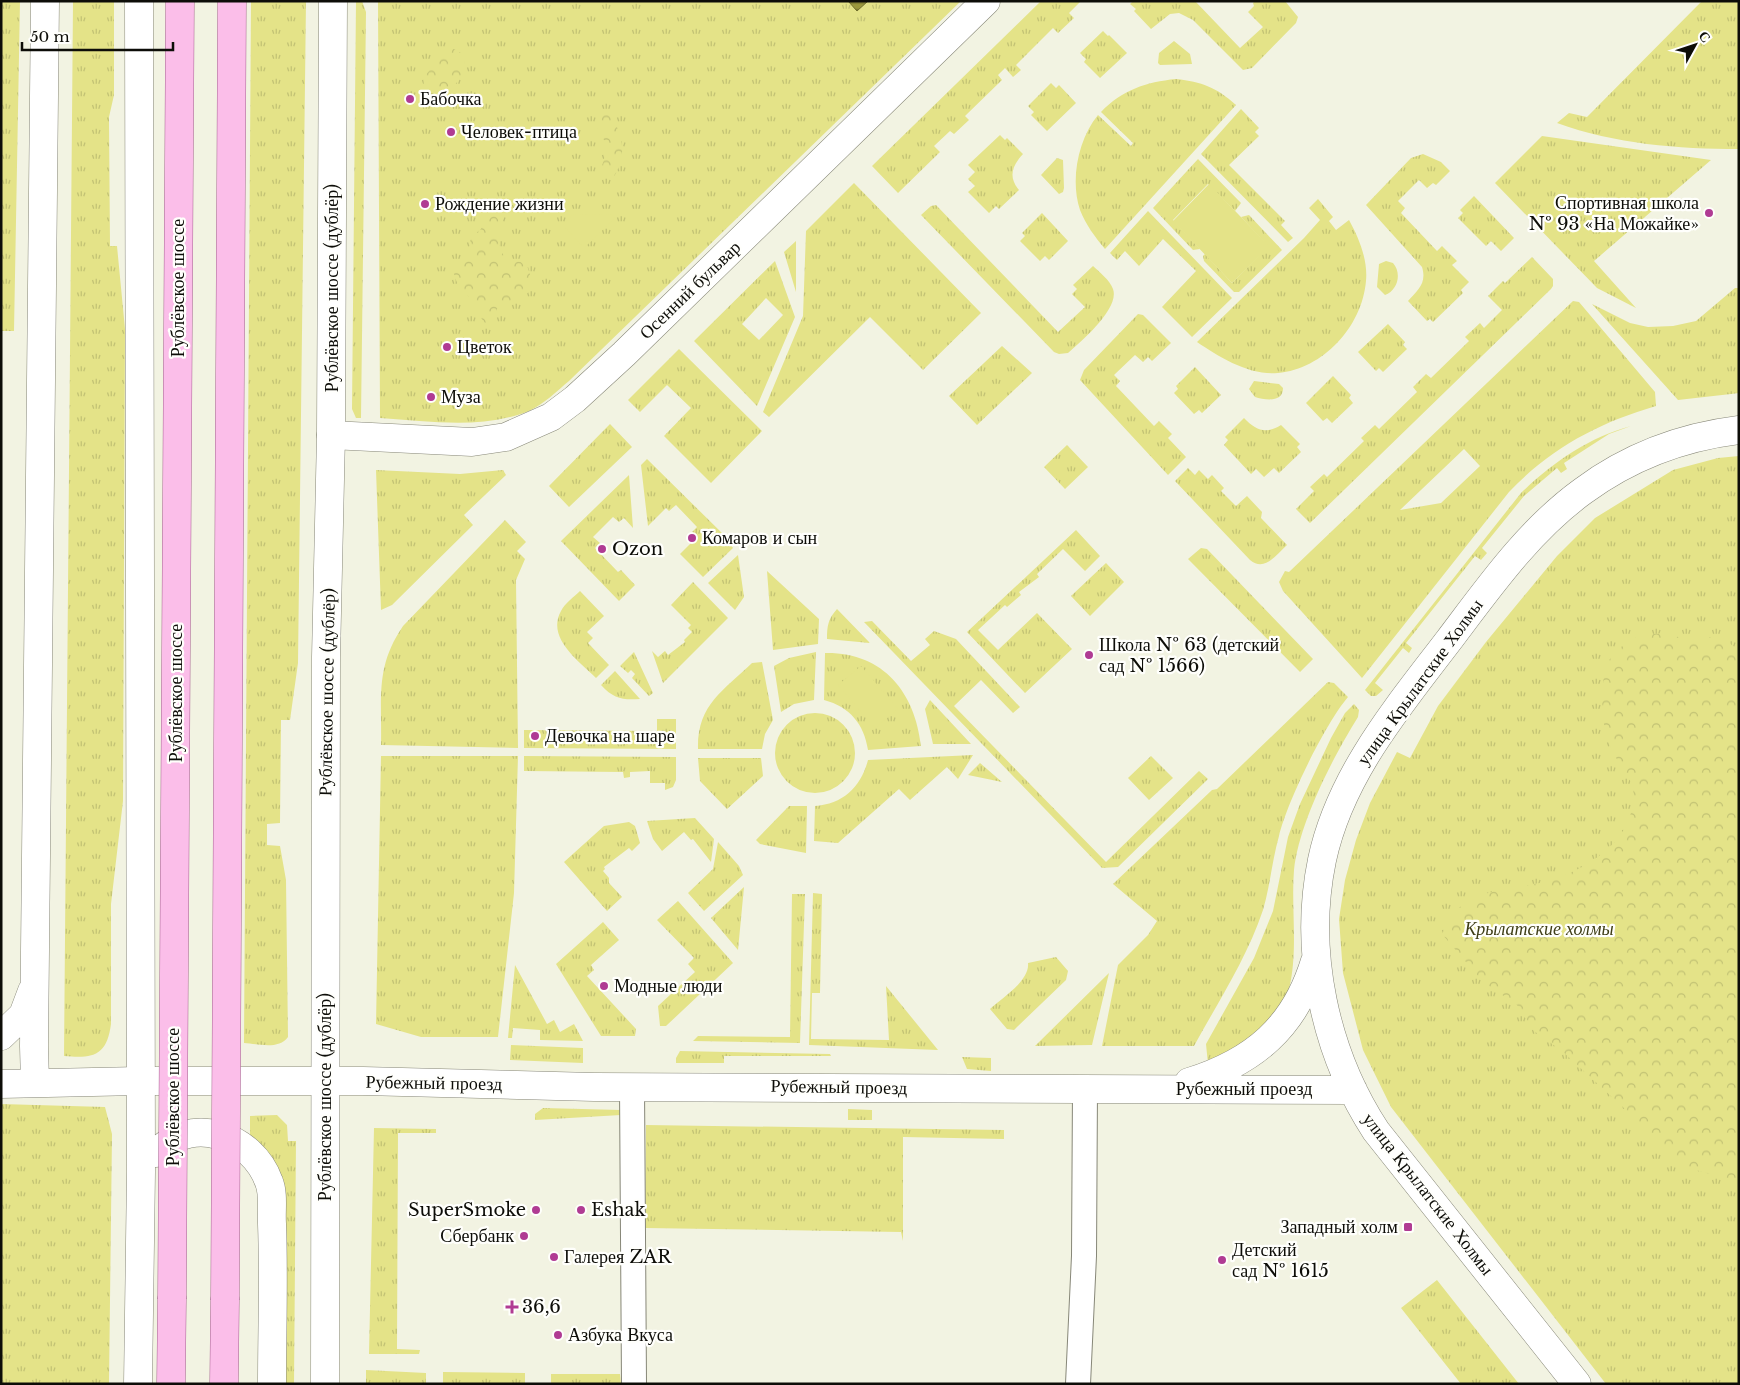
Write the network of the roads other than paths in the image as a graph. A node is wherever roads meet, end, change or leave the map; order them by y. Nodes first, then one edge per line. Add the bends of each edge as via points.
1 (45, 1) edge
2 (138, 1) edge
3 (180, 1) edge
4 (232, 1) edge
5 (333, 1) edge
6 (986, 1) edge
7 (1739, 430) edge
8 (331, 435) junction
9 (1316, 958) junction
10 (34, 985) junction
11 (1, 1036) edge
12 (140, 1081) junction
13 (325, 1082) junction
14 (35, 1083) junction
15 (1, 1084) edge
16 (632, 1087) junction
17 (1085, 1089) junction
18 (1166, 1089) junction
19 (1353, 1090) junction
20 (141, 1172) junction
21 (138, 1384) edge
22 (171, 1384) edge
23 (224, 1384) edge
24 (272, 1384) edge
25 (325, 1384) edge
26 (634, 1384) edge
27 (1078, 1384) edge
28 (1577, 1384) edge

1 - 10 street
2 - 12 street
3 - 22 main road, Рублёвское шоссе, bridge
4 - 23 main road, bridge
5 - 8 street, Рублёвское шоссе (дублёр)
6 - 8 street, Осенний бульвар via 624,354 576,399 551,417 529,429 486,442
7 - 9 street, улица Крылатские Холмы via 1699,437 1649,453 1599,480 1545,524 1486,591 1386,724 1346,793 1322,859 1316,905
8 - 13 street, Рублёвское шоссе (дублёр) via 326,657
9 - 18 street via 1308,985 1297,1004 1262,1046 1225,1069
9 - 19 street, улица Крылатские Холмы via 1328,1023
10 - 11 street via 23,1015
10 - 14 street
12 - 13 street, Рубежный проезд
12 - 14 street, Рубежный проезд
12 - 20 street
13 - 16 street, Рубежный проезд via 363,1080
13 - 25 street, Рублёвское шоссе (дублёр)
14 - 15 street, Рубежный проезд
16 - 17 street, Рубежный проезд
16 - 26 street
17 - 18 street, Рубежный проезд
17 - 27 street via 1084,1256
18 - 19 street, Рубежный проезд
19 - 28 street, улица Крылатские Холмы via 1376,1131
20 - 21 street
20 - 24 street via 171,1140 181,1135 204,1132 224,1136 239,1144 265,1172 270,1185 272,1238

